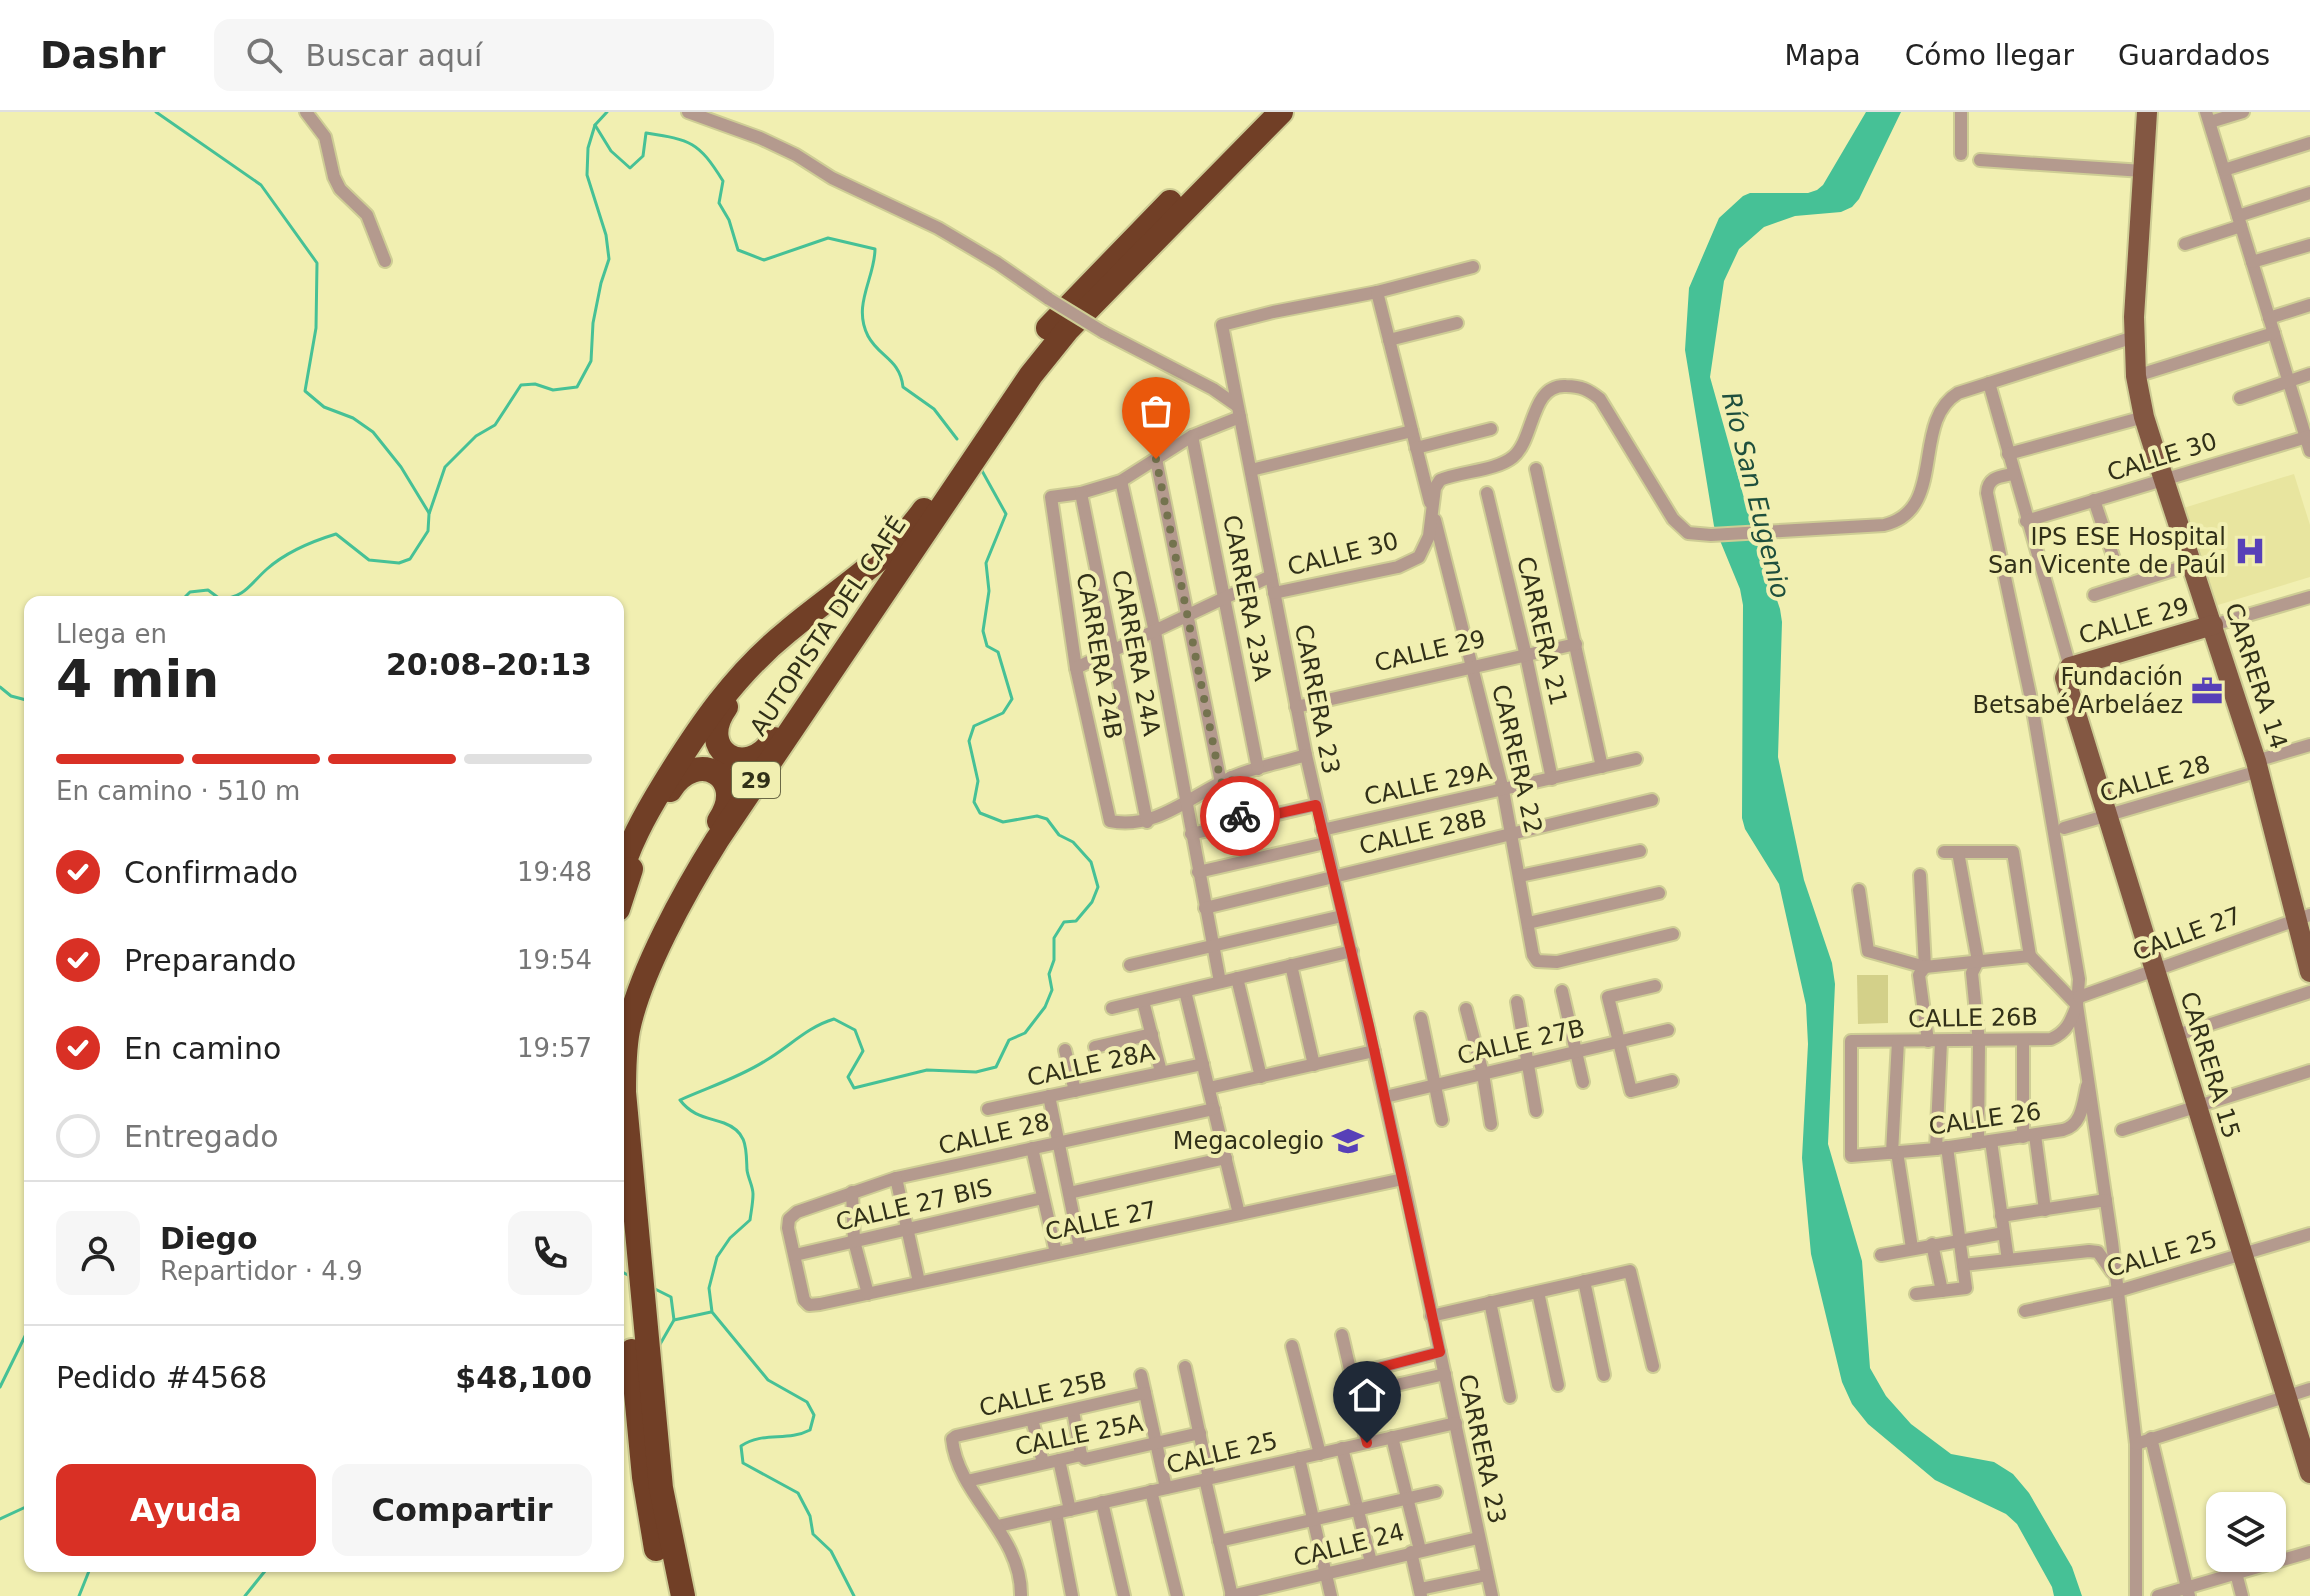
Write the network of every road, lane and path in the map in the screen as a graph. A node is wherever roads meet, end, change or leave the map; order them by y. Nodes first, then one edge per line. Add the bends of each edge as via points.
1 (306, 112) edge
2 (688, 112) edge
3 (1258, 112) edge
4 (1281, 112) edge
5 (1961, 112) edge
6 (2147, 112) edge
7 (2243, 112) edge
8 (2208, 117) edge
9 (2310, 143) edge
10 (1961, 154) dead end
11 (1980, 160) dead end
12 (2224, 170) junction
13 (2143, 171) junction
14 (2310, 193) edge
15 (2240, 221) junction
16 (2185, 244) dead end
17 (2310, 245) edge
18 (385, 261) dead end
19 (2252, 262) junction
20 (1473, 267) dead end
21 (1377, 292) junction
22 (2310, 305) edge
23 (2269, 318) junction
24 (1457, 323) dead end
25 (2274, 333) junction
26 (2134, 337) junction
27 (1389, 340) junction
28 (2310, 374) edge
29 (2136, 376) junction
30 (2289, 381) junction
31 (1989, 383) junction
32 (2240, 398) dead end
33 (1238, 411) junction
34 (2144, 417) junction
35 (1491, 429) dead end
36 (1412, 431) junction
37 (1192, 436) junction
38 (2308, 436) edge
39 (1416, 448) junction
40 (2310, 451) edge
41 (2008, 454) junction
42 (1156, 459) junction
43 (1536, 469) dead end
44 (1251, 470) junction
45 (2013, 474) junction
46 (2164, 480) junction
47 (1121, 481) junction
48 (1081, 493) junction
49 (1487, 493) dead end
50 (2094, 500) junction
51 (1432, 509) junction
52 (2026, 521) junction
53 (2115, 562) dead end
54 (2192, 564) junction
55 (1271, 576) junction
56 (846, 586) junction
57 (1274, 593) junction
58 (2094, 595) dead end
59 (2310, 597) edge
60 (1225, 599) junction
61 (869, 614) junction
62 (1187, 616) junction
63 (2213, 625) junction
64 (1155, 632) junction
65 (1576, 644) junction
66 (1113, 650) junction
67 (1526, 656) junction
68 (1076, 668) junction
69 (1473, 668) junction
70 (2069, 669) junction
71 (1296, 707) junction
72 (2310, 745) edge
73 (1306, 755) junction
74 (1636, 759) dead end
75 (2257, 766) junction
76 (1602, 767) junction
77 (1258, 769) junction
78 (1552, 779) junction
79 (1226, 780) junction
80 (1503, 790) junction
81 (1652, 800) dead end
82 (1184, 802) junction
83 (1316, 805) junction
84 (2107, 816) junction
85 (1147, 822) junction
86 (1241, 822) junction
87 (2064, 828) dead end
88 (1511, 833) junction
89 (1191, 834) junction
90 (1323, 836) junction
91 (1640, 851) dead end
92 (1944, 852) dead end
93 (1958, 852) junction
94 (624, 865) edge
95 (1198, 872) junction
96 (1920, 875) dead end
97 (1333, 876) junction
98 (1520, 876) junction
99 (1859, 890) dead end
100 (624, 893) edge
101 (1659, 893) dead end
102 (1205, 908) junction
103 (1342, 916) junction
104 (2303, 917) edge
105 (1528, 923) junction
106 (1673, 934) dead end
107 (1212, 946) junction
108 (1352, 951) junction
109 (2030, 956) junction
110 (1978, 961) junction
111 (1130, 965) dead end
112 (1291, 965) junction
113 (1925, 967) junction
114 (2154, 969) junction
115 (2310, 972) edge
116 (645, 978) junction
117 (1237, 978) junction
118 (1220, 982) junction
119 (1655, 986) dead end
120 (1185, 991) junction
121 (1562, 991) dead end
122 (2310, 992) edge
123 (1143, 1001) junction
124 (2078, 1001) junction
125 (1517, 1002) dead end
126 (1112, 1008) dead end
127 (1466, 1009) dead end
128 (1421, 1018) dead end
129 (1668, 1030) dead end
130 (1152, 1034) junction
131 (2174, 1036) junction
132 (1898, 1041) junction
133 (2023, 1041) junction
134 (1619, 1042) junction
135 (1935, 1042) junction
136 (1979, 1042) junction
137 (1095, 1047) dead end
138 (1065, 1050) dead end
139 (1374, 1051) junction
140 (1576, 1052) junction
141 (1528, 1063) junction
142 (1203, 1064) junction
143 (1314, 1065) junction
144 (2310, 1071) edge
145 (1161, 1072) junction
146 (1483, 1074) junction
147 (1261, 1077) junction
148 (2088, 1079) junction
149 (1672, 1081) dead end
150 (1583, 1082) dead end
151 (1435, 1085) junction
152 (1209, 1088) junction
153 (1075, 1091) junction
154 (1049, 1096) junction
155 (1385, 1097) junction
156 (2195, 1105) junction
157 (988, 1109) dead end
158 (1214, 1109) junction
159 (1536, 1111) dead end
160 (1442, 1120) dead end
161 (1491, 1124) dead end
162 (2122, 1130) dead end
163 (2029, 1136) junction
164 (1058, 1142) junction
165 (1985, 1142) junction
166 (1032, 1148) junction
167 (1941, 1148) junction
168 (1894, 1153) junction
169 (1851, 1156) joint
170 (1226, 1158) junction
171 (896, 1178) junction
172 (1403, 1179) junction
173 (852, 1192) junction
174 (1069, 1193) junction
175 (1043, 1198) junction
176 (2106, 1200) junction
177 (2045, 1210) junction
178 (1239, 1214) junction
179 (2001, 1216) junction
180 (907, 1229) junction
181 (2004, 1233) junction
182 (2310, 1234) edge
183 (1959, 1240) junction
184 (854, 1241) junction
185 (1932, 1244) junction
186 (1080, 1248) junction
187 (1912, 1248) junction
188 (1056, 1253) junction
189 (2243, 1254) junction
190 (795, 1255) junction
191 (1881, 1255) dead end
192 (2008, 1260) junction
193 (624, 1262) edge
194 (1963, 1265) junction
195 (1584, 1281) junction
196 (919, 1282) junction
197 (2117, 1285) junction
198 (1942, 1291) junction
199 (1538, 1292) junction
200 (868, 1294) junction
201 (1916, 1294) dead end
202 (1490, 1302) junction
203 (2025, 1311) dead end
204 (1431, 1316) junction
205 (1342, 1335) dead end
206 (1292, 1346) dead end
207 (1440, 1352) junction
208 (1653, 1366) dead end
209 (1185, 1367) dead end
210 (1445, 1374) junction
211 (1141, 1375) dead end
212 (1351, 1375) junction
213 (1604, 1375) dead end
214 (1558, 1385) dead end
215 (2310, 1389) edge
216 (1145, 1393) junction
217 (1356, 1394) junction
218 (2287, 1395) junction
219 (1510, 1397) dead end
220 (1073, 1411) junction
221 (1032, 1419) junction
222 (1456, 1423) junction
223 (1200, 1433) junction
224 (1392, 1437) junction
225 (2151, 1438) junction
226 (1156, 1443) junction
227 (1367, 1443) junction
228 (2136, 1444) junction
229 (1342, 1448) junction
230 (1320, 1454) junction
231 (1081, 1455) junction
232 (1299, 1458) junction
233 (1059, 1460) junction
234 (1043, 1463) junction
235 (2310, 1473) edge
236 (1207, 1479) junction
237 (967, 1481) junction
238 (1166, 1488) junction
239 (1151, 1491) junction
240 (1436, 1492) dead end
241 (1406, 1499) junction
242 (1102, 1502) junction
243 (1070, 1510) junction
244 (1358, 1510) junction
245 (1056, 1513) junction
246 (1313, 1520) junction
247 (998, 1526) junction
248 (1478, 1538) junction
249 (1219, 1541) junction
250 (1416, 1551) junction
251 (2310, 1552) edge
252 (1371, 1562) junction
253 (2236, 1573) junction
254 (1326, 1574) junction
255 (1487, 1575) junction
256 (1421, 1592) edge
257 (2188, 1592) edge
258 (1263, 1593) edge
259 (668, 1596) edge
260 (683, 1596) edge
261 (1021, 1596) edge
262 (1072, 1596) edge
263 (1124, 1596) edge
264 (1177, 1596) edge
265 (1231, 1596) edge
266 (1331, 1596) edge
267 (1492, 1596) edge
268 (2136, 1596) edge
269 (2158, 1596) edge
270 (2242, 1596) edge

1 - 18 street via 325,137 340,189 367,215
2 - 33 street, bridge via 760,138 938,228 1103,332 1213,389
3 - 56 highway, AUTOPISTA DEL CAFÉ via 1054,320 915,522 889,553
4 - 61 highway, AUTOPISTA DEL CAFÉ / 29 via 1052,346
5 - 10 street
6 - 13 main road, CARRERA 14
7 - 8 street
8 - 12 street
9 - 12 street
11 - 13 street
12 - 15 street
13 - 26 main road, CARRERA 14
14 - 15 street
15 - 16 street
15 - 19 street
17 - 19 street
19 - 23 street
20 - 21 street
21 - 27 street, CARRERA 22
21 - 33 street, CARRERA 23 via 1222,325
22 - 23 street
23 - 25 street
24 - 27 street
25 - 29 street
25 - 30 street
26 - 29 main road, CARRERA 14
26 - 31 street
27 - 36 street, CARRERA 22
28 - 30 street
29 - 34 main road, CARRERA 14
30 - 32 street
30 - 38 street
31 - 41 street, CARRERA 15
31 - 51 street via 1948,398 1939,412 1920,496 1903,518 1884,525 1688,533 1600,399 1578,386 1560,385 1540,402 1514,456 1440,480
33 - 37 street
33 - 44 street, CARRERA 23
34 - 41 street
34 - 46 main road, CARRERA 14
35 - 39 street
36 - 39 street, CARRERA 22
36 - 44 street
37 - 42 street
37 - 60 street, CARRERA 23A
38 - 40 street
38 - 46 street, CALLE 30
39 - 51 street, CARRERA 22
41 - 45 street, CARRERA 15
42 - 47 street
42 - 62 street
43 - 65 street
44 - 55 street, CARRERA 23
45 - 52 street, CARRERA 15
45 - 124 street via 1992,479 1987,493 2031,699 2074,946
46 - 50 street, CALLE 30
46 - 54 main road, CARRERA 14
47 - 48 street
47 - 64 street
48 - 66 street, CARRERA 24A
48 - 68 street, CARRERA 24B via 1051,497
49 - 67 street, CARRERA 21
50 - 52 street, CALLE 30
50 - 53 street
51 - 57 street, CALLE 30 via 1425,548 1409,563
51 - 69 street, CARRERA 22
52 - 70 street, CARRERA 15
54 - 58 street
54 - 63 main road, CARRERA 14
55 - 57 street, CARRERA 23
55 - 60 street, CALLE 30
56 - 61 highway via 732,699 716,724 720,747 744,760 762,755 828,661
56 - 94 highway, AUTOPISTA DEL CAFÉ via 763,653 718,701 645,816
57 - 71 street, CARRERA 23
59 - 63 street, CALLE 29
60 - 62 street, CALLE 30
60 - 77 street, CARRERA 23A
61 - 116 highway, AUTOPISTA DEL CAFÉ / 29 via 703,863
62 - 64 street, CALLE 30
62 - 79 street
63 - 70 main road, CALLE 29
63 - 75 main road, CARRERA 14
64 - 66 street, CALLE 30
64 - 82 street
65 - 67 street, CALLE 29
65 - 76 street
66 - 68 street, CALLE 30
66 - 85 street, CARRERA 24A
67 - 69 street, CALLE 29
67 - 78 street, CARRERA 21
68 - 85 street, CARRERA 24B via 1110,821
69 - 71 street, CALLE 29
69 - 80 street, CARRERA 22
70 - 84 main road, CARRERA 15 via 2067,686
71 - 73 street, CARRERA 23
72 - 75 street, CALLE 28
73 - 77 street
73 - 83 street, CARRERA 23
74 - 76 street, CALLE 29A
75 - 84 street, CALLE 28
75 - 104 main road, CARRERA 14
76 - 78 street, CALLE 29A
77 - 79 street
78 - 80 street, CALLE 29A
79 - 82 street
79 - 86 street
80 - 88 street, CARRERA 22
80 - 90 street, CALLE 29A
81 - 88 street, CALLE 28B
82 - 85 street
82 - 89 street
83 - 86 street
83 - 90 street, CARRERA 23
84 - 87 street, CALLE 28
84 - 114 main road, CARRERA 15
86 - 89 street
88 - 97 street, CALLE 28B
88 - 98 street, CARRERA 22
89 - 95 street
90 - 95 street
90 - 97 street, CARRERA 23
91 - 98 street
92 - 93 street
93 - 109 street via 2013,852
93 - 110 street
95 - 102 street
96 - 113 street
97 - 102 street, CALLE 28B
97 - 103 street, CARRERA 23
98 - 105 street, CARRERA 22
99 - 113 street via 1868,951
100 - 116 highway via 645,836 677,779 702,769 721,775 729,802 691,867
101 - 105 street
102 - 107 street
103 - 107 street
103 - 108 street, CARRERA 23
104 - 114 street, CALLE 27
104 - 115 main road, CARRERA 14
105 - 106 street, CARRERA 22 via 1533,955 1542,962
107 - 111 street
107 - 118 street
108 - 112 street
108 - 139 street, CARRERA 23
109 - 110 street
109 - 124 street
110 - 113 street
110 - 136 street via 1972,973
112 - 117 street
112 - 143 street
113 - 135 street via 1919,975
114 - 124 street, CALLE 27
114 - 131 main road, CARRERA 15
116 - 260 highway, AUTOPISTA DEL CAFÉ / 29 via 628,1030 624,1092 661,1488
117 - 118 street
117 - 147 street
118 - 120 street
119 - 134 street via 1608,997
120 - 123 street
120 - 142 street
121 - 140 street
122 - 131 street
123 - 126 street
123 - 130 street
124 - 133 street, CALLE 26B via 2062,1035
124 - 148 street
125 - 141 street
127 - 146 street
128 - 151 street
129 - 134 street, CALLE 27B
130 - 137 street
130 - 145 street
131 - 156 main road, CARRERA 15
132 - 135 street, CALLE 26B
132 - 168 street
132 - 169 street, CALLE 26B via 1851,1041
133 - 136 street, CALLE 26B
133 - 163 street
134 - 140 street, CALLE 27B
134 - 149 street via 1631,1091
135 - 136 street, CALLE 26B
135 - 167 street
136 - 165 street
138 - 153 street
139 - 143 street
139 - 155 street, CARRERA 23
140 - 141 street, CALLE 27B
140 - 150 street
141 - 146 street, CALLE 27B
141 - 159 street
142 - 145 street, CALLE 28A
142 - 152 street
143 - 147 street
144 - 156 street
145 - 153 street, CALLE 28A
146 - 151 street, CALLE 27B
146 - 161 street
147 - 152 street
148 - 163 street, CALLE 26 via 2072,1128
148 - 176 street
151 - 155 street, CALLE 27B
151 - 160 street
152 - 158 street
153 - 154 street, CALLE 28A
154 - 157 street, CALLE 28A
154 - 164 street
155 - 172 street, CARRERA 23
156 - 162 street
156 - 189 main road, CARRERA 15
158 - 164 street, CALLE 28
158 - 170 street
163 - 165 street, CALLE 26
163 - 177 street
164 - 166 street, CALLE 28
164 - 174 street
165 - 167 street, CALLE 26
165 - 179 street
166 - 171 street, CALLE 28
166 - 175 street
167 - 168 street, CALLE 26
167 - 183 street
168 - 169 street, CALLE 26
168 - 187 street
170 - 174 street
170 - 178 street
171 - 173 street, CALLE 28
171 - 180 street
172 - 178 street, CALLE 27
172 - 204 street, CARRERA 23
173 - 184 street
173 - 190 street, CALLE 28 via 789,1219
174 - 186 street
175 - 180 street, CALLE 27 BIS
175 - 188 street
176 - 177 street
176 - 197 street
177 - 179 street
178 - 186 street, CALLE 27
179 - 181 street
180 - 184 street, CALLE 27 BIS
180 - 196 street
181 - 183 street
181 - 192 street
182 - 189 street, CALLE 25
183 - 185 street
183 - 194 street
184 - 190 street, CALLE 27 BIS
184 - 200 street
185 - 187 street
185 - 198 street
186 - 188 street, CALLE 27
187 - 191 street
188 - 196 street, CALLE 27
189 - 197 street, CALLE 25
189 - 218 main road, CARRERA 15
190 - 200 street, CALLE 27 via 809,1305
192 - 194 street
192 - 197 street via 2098,1252
193 - 259 highway via 644,1477
194 - 198 street via 1966,1288
195 - 199 street
195 - 208 street via 1633,1274
195 - 213 street
196 - 200 street, CALLE 27
197 - 203 street, CALLE 25
197 - 228 street
198 - 201 street
199 - 202 street
199 - 214 street
202 - 204 street
202 - 219 street
204 - 207 street, CARRERA 23
205 - 212 street
206 - 230 street
207 - 210 street, CARRERA 23
207 - 212 street
209 - 223 street
210 - 217 street
210 - 222 street, CARRERA 23
211 - 216 street
212 - 217 street
215 - 218 street
216 - 220 street, CALLE 25B
216 - 226 street
217 - 227 street
218 - 225 street
218 - 235 main road, CARRERA 15
220 - 221 street, CALLE 25B
220 - 231 street
221 - 234 street
221 - 237 street, CALLE 25B via 952,1439
222 - 224 street, CALLE 25
222 - 248 street, CARRERA 23
223 - 226 street, CALLE 25A
223 - 236 street
224 - 227 street, CALLE 25
224 - 241 street
225 - 228 street
225 - 257 street
226 - 231 street, CALLE 25A via 1085,1459
226 - 238 street
227 - 229 street, CALLE 25
228 - 268 street
229 - 230 street, CALLE 25
229 - 244 street
230 - 232 street, CALLE 25
231 - 233 street, CALLE 25A
232 - 236 street, CALLE 25
232 - 246 street
233 - 234 street, CALLE 25A
233 - 243 street
234 - 237 street, CALLE 25A
236 - 238 street, CALLE 25
236 - 249 street
237 - 247 street
238 - 239 street, CALLE 25
239 - 242 street, CALLE 25
239 - 264 street
240 - 241 street
241 - 244 street
241 - 250 street
242 - 243 street, CALLE 25
242 - 263 street
243 - 245 street, CALLE 25
244 - 246 street
244 - 252 street
245 - 247 street, CALLE 25
245 - 262 street
246 - 249 street
246 - 254 street
247 - 261 street via 1021,1578
248 - 250 street, CALLE 24
248 - 255 street, CARRERA 23
249 - 265 street
250 - 252 street, CALLE 24
250 - 256 street
251 - 253 street
252 - 254 street, CALLE 24
253 - 257 street
253 - 270 street
254 - 258 street, CALLE 24
254 - 266 street
255 - 256 street
255 - 267 street, CARRERA 23
257 - 269 street
258 - 265 street, CALLE 24

